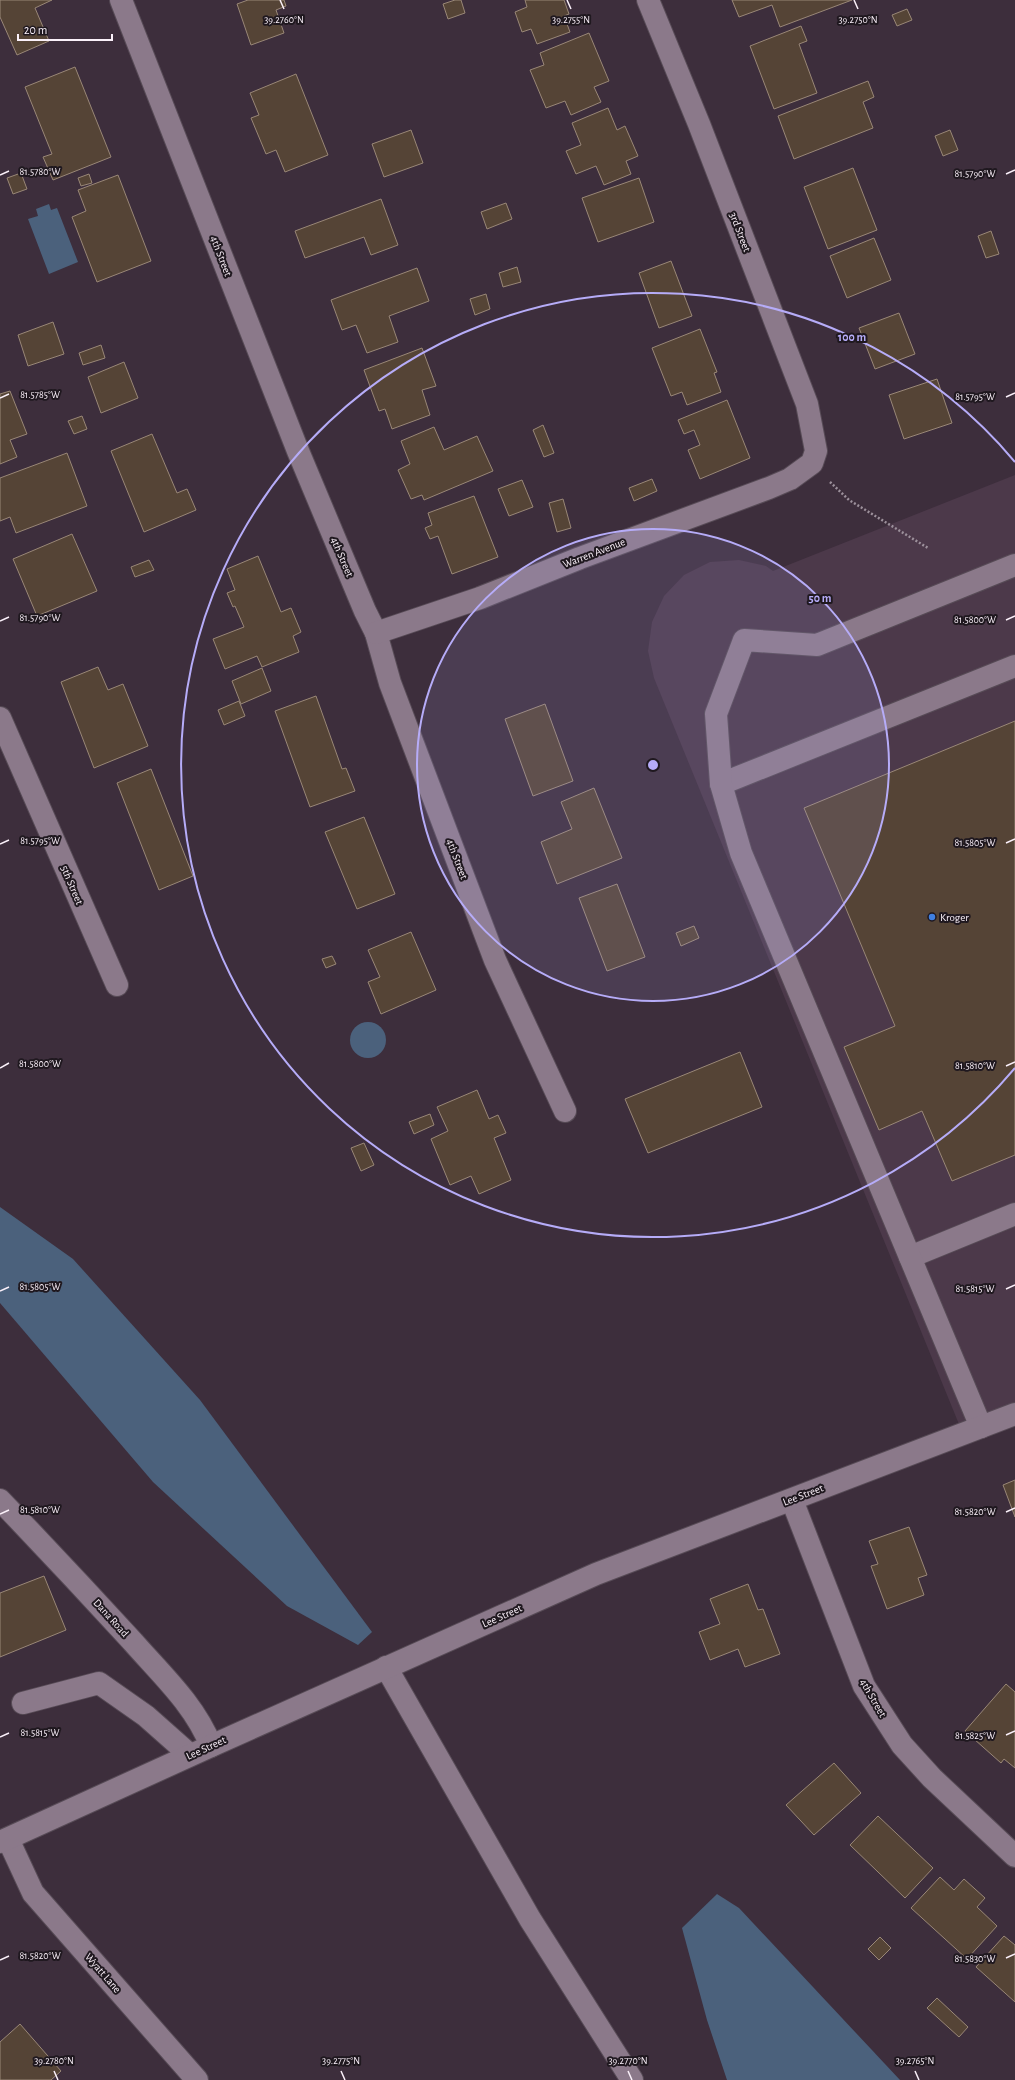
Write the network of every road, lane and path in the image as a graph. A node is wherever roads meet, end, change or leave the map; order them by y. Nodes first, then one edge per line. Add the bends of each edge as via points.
1 (121, 0) edge
2 (648, 0) edge
3 (810, 464) junction
4 (928, 548) dead end
5 (1015, 565) edge
6 (376, 633) junction
7 (1015, 666) edge
8 (0, 718) edge
9 (721, 784) junction
10 (117, 985) dead end
11 (565, 1111) dead end
12 (1015, 1214) edge
13 (910, 1257) junction
14 (1015, 1414) edge
15 (981, 1427) junction
16 (0, 1500) edge
17 (792, 1500) junction
18 (386, 1667) junction
19 (23, 1703) dead end
20 (210, 1746) junction
21 (190, 1755) junction
22 (4, 1841) edge
23 (1015, 1856) edge
24 (197, 2080) edge
25 (632, 2080) edge

1 - 6 street, 4th Street via 298,451
2 - 3 street, 3rd Street via 699,124 807,404 816,451
3 - 4 path via 849,500
3 - 6 street, Warren Avenue via 790,479 769,488 480,598
5 - 9 street via 817,645 744,640 716,714
6 - 11 street, 4th Street via 390,682 495,960
7 - 9 street
8 - 10 street, 5th Street
9 - 13 street via 741,853
12 - 13 street
13 - 15 street
14 - 15 street, Lee Street
15 - 17 street, Lee Street
16 - 20 street, Dana Road via 182,1696 206,1734
17 - 18 street, Lee Street via 596,1574
17 - 23 street, 4th Street via 864,1686 902,1745 937,1783
18 - 20 street, Lee Street
18 - 25 street via 530,1920
19 - 21 street via 99,1683 146,1716
20 - 21 street, Lee Street
21 - 22 street, Lee Street
22 - 24 street, Wyatt Lane via 33,1893

